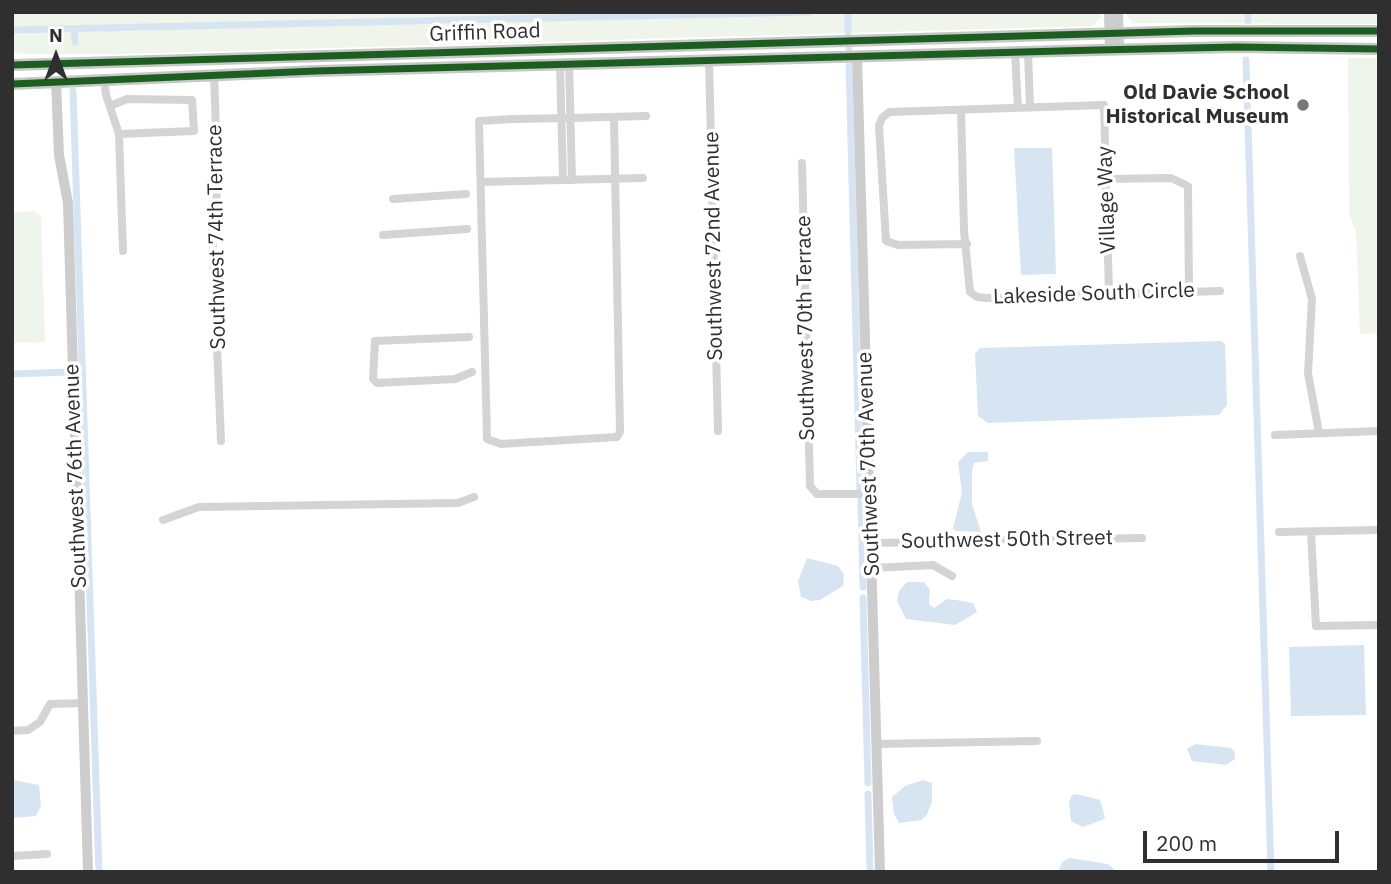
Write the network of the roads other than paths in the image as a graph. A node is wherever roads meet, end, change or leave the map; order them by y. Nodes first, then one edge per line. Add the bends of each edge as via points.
1 (1114, 22) edge
2 (1305, 30) junction
3 (1379, 30) edge
4 (885, 40) junction
5 (847, 41) junction
6 (1378, 47) edge
7 (1287, 48) junction
8 (1115, 49) junction
9 (1022, 52) junction
10 (857, 56) junction
11 (233, 57) junction
12 (832, 57) junction
13 (205, 58) junction
14 (709, 61) junction
15 (564, 64) junction
16 (12, 65) edge
17 (214, 74) junction
18 (192, 75) junction
19 (104, 79) junction
20 (56, 82) junction
21 (12, 84) edge
22 (110, 106) junction
23 (1018, 108) junction
24 (1030, 108) junction
25 (961, 110) junction
26 (646, 116) dead end
27 (614, 117) junction
28 (566, 118) junction
29 (119, 134) junction
30 (802, 163) dead end
31 (643, 178) dead end
32 (615, 179) junction
33 (1106, 179) junction
34 (568, 180) junction
35 (481, 183) junction
36 (466, 194) dead end
37 (393, 199) dead end
38 (467, 229) dead end
39 (383, 235) dead end
40 (967, 244) junction
41 (123, 251) dead end
42 (1300, 257) dead end
43 (1220, 291) dead end
44 (1189, 292) junction
45 (1110, 294) junction
46 (469, 337) dead end
47 (472, 372) dead end
48 (718, 430) dead end
49 (1379, 431) edge
50 (1319, 433) junction
51 (1275, 435) dead end
52 (221, 441) dead end
53 (870, 494) junction
54 (474, 497) dead end
55 (163, 520) dead end
56 (1379, 530) edge
57 (1311, 531) junction
58 (1279, 532) dead end
59 (1142, 538) dead end
60 (872, 543) junction
61 (872, 568) junction
62 (952, 576) dead end
63 (1379, 625) edge
64 (83, 703) junction
65 (12, 731) edge
66 (1037, 741) dead end
67 (877, 744) junction
68 (47, 854) dead end
69 (12, 856) edge
70 (88, 872) edge
71 (880, 872) edge

1 - 2 main road, Griffin Road
1 - 4 main road, Griffin Road
1 - 8 street
2 - 3 main road, Griffin Road
2 - 7 main road via 1302,40
4 - 5 main road, Griffin Road
4 - 10 main road via 863,48
5 - 11 main road, Griffin Road
5 - 12 main road via 845,49
6 - 7 main road, Griffin Road
7 - 8 main road, Griffin Road
8 - 9 main road, Griffin Road
9 - 10 main road, Griffin Road
9 - 23 street
9 - 24 street
10 - 12 main road, Griffin Road
10 - 53 street, Southwest 70th Avenue
11 - 13 main road, Griffin Road
11 - 17 main road
12 - 14 main road, Griffin Road
13 - 16 main road, Griffin Road
13 - 18 main road
14 - 15 main road, Griffin Road
14 - 48 street, Southwest 72nd Avenue
15 - 17 main road, Griffin Road
15 - 28 street
17 - 18 main road, Griffin Road
17 - 52 street, Southwest 74th Terrace via 218,185 212,229
18 - 19 main road, Griffin Road
19 - 20 main road, Griffin Road
19 - 22 street
20 - 21 main road, Griffin Road
20 - 64 street, Southwest 76th Avenue via 59,155 68,203
22 - 29 street
22 - 29 street via 127,99 192,100 194,131
23 - 24 street
23 - 25 street
24 - 33 street, Village Way via 1104,105
25 - 40 street
25 - 40 street via 889,113 879,126 886,241 898,245
26 - 27 street
27 - 28 street
27 - 32 street
28 - 34 street
28 - 35 street via 479,121
29 - 41 street
30 - 53 street, Southwest 70th Terrace via 812,492
31 - 32 street
32 - 34 street
32 - 35 street via 620,432 617,437 501,444 487,439
33 - 44 street via 1171,178 1188,186
33 - 45 street, Village Way
34 - 35 street
36 - 37 street
38 - 39 street
40 - 45 street, Lakeside South Circle via 970,292 977,297
42 - 50 street via 1312,299 1308,373
43 - 44 street, Lakeside South Circle
44 - 45 street, Lakeside South Circle
46 - 47 street via 375,341 373,379 377,383 455,379
49 - 50 street
50 - 51 street
53 - 60 street, Southwest 70th Avenue
54 - 55 street via 458,503 199,507
56 - 57 street
57 - 58 street
57 - 63 street via 1316,626
59 - 60 street, Southwest 50th Street
60 - 61 street, Southwest 70th Avenue
61 - 62 street via 933,565
61 - 67 street, Southwest 70th Avenue
64 - 65 street via 50,704 40,722 28,730
64 - 70 street, Southwest 76th Avenue
66 - 67 street
67 - 71 street, Southwest 70th Avenue
68 - 69 street

